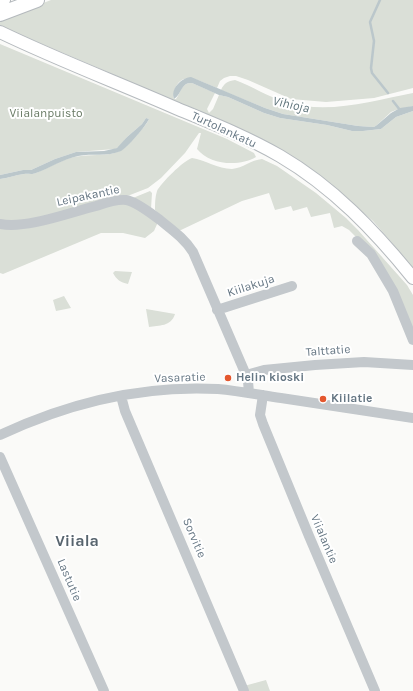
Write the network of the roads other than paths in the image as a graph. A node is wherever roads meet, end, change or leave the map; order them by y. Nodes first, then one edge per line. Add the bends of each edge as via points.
1 (3, 0) edge
2 (37, 0) edge
3 (0, 2) edge
4 (0, 14) edge
5 (5, 34) edge
6 (0, 224) edge
7 (357, 242) dead end
8 (413, 278) edge
9 (292, 286) dead end
10 (217, 310) junction
11 (413, 340) edge
12 (413, 365) edge
13 (246, 375) junction
14 (249, 393) junction
15 (263, 395) junction
16 (121, 396) junction
17 (413, 418) edge
18 (0, 435) edge
19 (0, 457) edge
20 (104, 691) edge
21 (244, 691) edge
22 (375, 691) edge

1 - 3 highway
2 - 4 highway
5 - 8 main road, Turtolankatu via 232,132 280,156 353,211
6 - 10 street, Leipakantie via 29,223 108,202 126,200 176,232 190,248
7 - 11 street via 371,254 393,291
9 - 10 street, Kiilakuja
10 - 13 street
12 - 13 street, Talttatie via 364,362 264,370
13 - 14 street
14 - 15 street, Vasaratie
14 - 16 street, Vasaratie via 185,389
15 - 17 street, Vasaratie
15 - 22 street, Viialantie via 260,415 263,424
16 - 18 street, Vasaratie via 59,411
16 - 21 street, Sorvitie via 125,411
19 - 20 street, Lastutie

